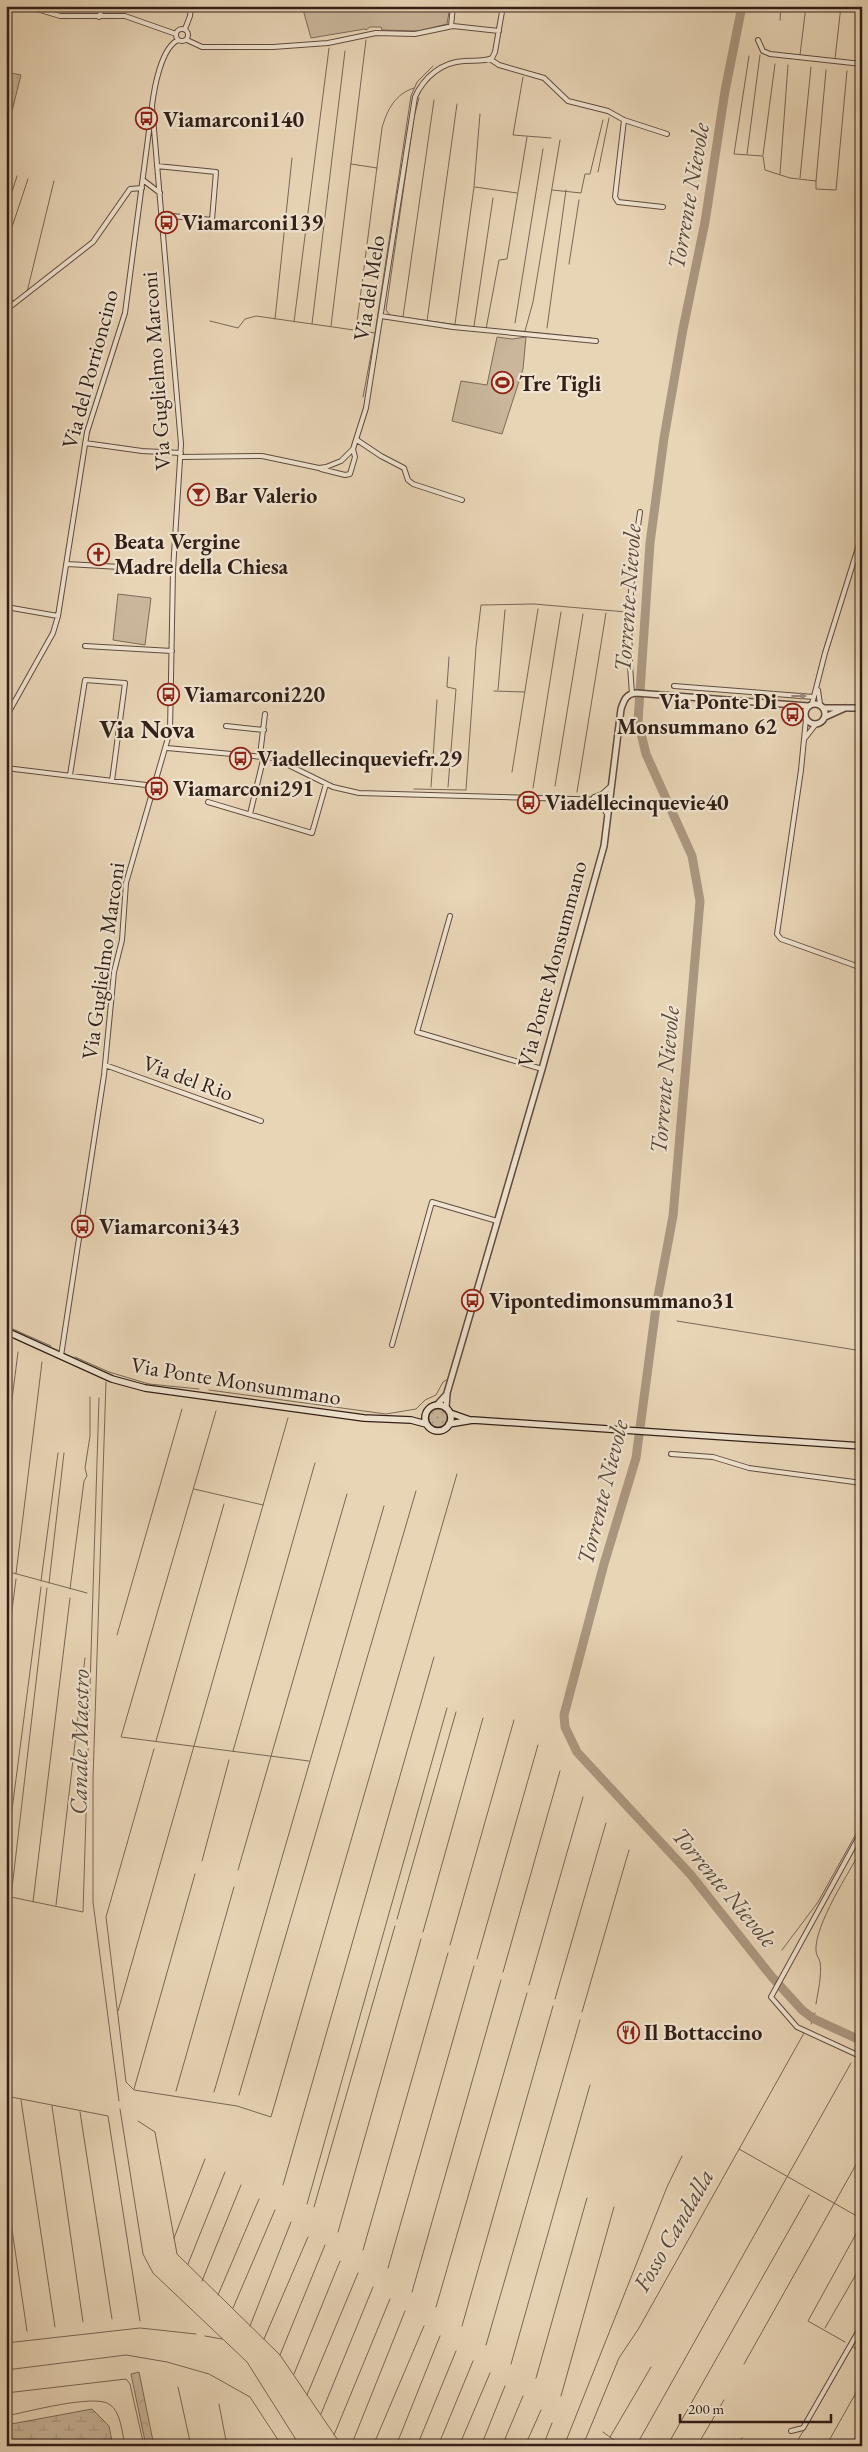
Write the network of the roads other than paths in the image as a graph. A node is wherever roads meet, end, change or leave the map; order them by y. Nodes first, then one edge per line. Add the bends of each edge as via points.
1 (26, 6) edge
2 (104, 6) edge
3 (191, 6) edge
4 (453, 6) edge
5 (502, 6) edge
6 (99, 17) junction
7 (451, 26) junction
8 (185, 29) junction
9 (499, 31) junction
10 (176, 34) junction
11 (178, 40) junction
12 (187, 40) junction
13 (758, 40) dead end
14 (490, 59) junction
15 (862, 64) edge
16 (152, 106) junction
17 (624, 120) junction
18 (667, 134) dead end
19 (146, 157) junction
20 (156, 160) junction
21 (157, 166) junction
22 (143, 180) junction
23 (158, 181) junction
24 (151, 186) junction
25 (142, 189) junction
26 (160, 193) junction
27 (663, 207) dead end
28 (162, 215) junction
29 (6, 310) edge
30 (382, 316) junction
31 (596, 341) dead end
32 (357, 440) junction
33 (85, 442) junction
34 (353, 449) junction
35 (181, 455) junction
36 (319, 468) junction
37 (462, 500) dead end
38 (640, 512) dead end
39 (862, 536) edge
40 (67, 564) junction
41 (173, 570) junction
42 (6, 607) edge
43 (58, 616) junction
44 (85, 646) dead end
45 (172, 651) junction
46 (674, 686) dead end
47 (818, 688) junction
48 (634, 694) junction
49 (784, 695) junction
50 (814, 697) junction
51 (786, 703) junction
52 (810, 705) junction
53 (822, 706) junction
54 (847, 707) junction
55 (862, 708) edge
56 (265, 714) dead end
57 (805, 716) junction
58 (6, 717) edge
59 (825, 717) junction
60 (816, 724) junction
61 (226, 726) dead end
62 (264, 730) junction
63 (805, 738) junction
64 (167, 748) junction
65 (262, 756) junction
66 (6, 768) edge
67 (70, 775) junction
68 (112, 781) junction
69 (326, 784) junction
70 (612, 784) junction
71 (154, 786) junction
72 (592, 798) junction
73 (611, 800) junction
74 (208, 802) dead end
75 (250, 814) junction
76 (608, 816) junction
77 (450, 916) dead end
78 (862, 968) edge
79 (105, 1065) junction
80 (542, 1069) junction
81 (260, 1121) dead end
82 (497, 1221) junction
83 (6, 1331) edge
84 (392, 1345) dead end
85 (61, 1356) junction
86 (448, 1393) junction
87 (437, 1405) junction
88 (446, 1408) junction
89 (450, 1413) junction
90 (425, 1414) junction
91 (411, 1420) junction
92 (472, 1420) junction
93 (426, 1424) junction
94 (449, 1424) junction
95 (862, 1446) edge
96 (671, 1454) dead end
97 (862, 1483) edge
98 (862, 1831) edge
99 (862, 2057) edge
100 (862, 2325) edge
101 (791, 2431) dead end

1 - 6 street via 60,16
2 - 6 street
3 - 8 street
4 - 7 street
5 - 9 street
6 - 10 street via 133,18
7 - 9 street
7 - 12 street via 418,33 376,34 328,43 273,47 202,47
8 - 10 street via 178,30
8 - 12 street via 189,34
9 - 14 street via 495,52
10 - 11 street
11 - 12 street
11 - 16 street, Via Guglielmo Marconi via 172,44 161,67
13 - 15 street via 762,51 770,54
14 - 17 street via 499,65 544,78 568,101 608,111
14 - 30 street, Via del Melo via 445,66 426,79 415,97
16 - 19 street, Via del Porrioncino
16 - 20 street, Via Guglielmo Marconi
17 - 18 street
17 - 27 street via 615,197 618,202 629,205
19 - 20 street via 153,154
19 - 22 street, Via del Porrioncino
20 - 21 street, Via Guglielmo Marconi
21 - 23 street, Via Guglielmo Marconi
21 - 28 street via 216,172 212,220
22 - 24 street
22 - 25 street, Via del Porrioncino
23 - 24 street
23 - 26 street, Via Guglielmo Marconi
24 - 25 street
24 - 26 street
25 - 29 street via 130,189 93,242
25 - 33 street, Via del Porrioncino via 121,332 93,409
26 - 28 street, Via Guglielmo Marconi
28 - 35 street, Via Guglielmo Marconi
30 - 31 street via 452,327
30 - 32 street, Via del Melo
32 - 34 street, Via del Melo
32 - 37 street via 404,468 413,484
33 - 35 street
33 - 40 street, Via del Porrioncino
34 - 36 street, Via del Melo via 336,463
34 - 36 street via 355,456 350,474
35 - 36 street via 262,456
35 - 41 street, Via Guglielmo Marconi
38 - 48 street via 628,623
39 - 47 street via 825,653
40 - 41 street
40 - 43 street, Via del Porrioncino
41 - 45 street, Via Guglielmo Marconi
42 - 43 street
43 - 58 street, Via del Porrioncino via 48,641
44 - 45 street
45 - 64 street, Via Guglielmo Marconi
46 - 49 street
47 - 50 street
47 - 53 street
48 - 51 street
48 - 70 street, Via Ponte Monsummano via 625,699 622,709
49 -> 50 street
49 - 51 street
50 - 52 street
51 - 52 street
51 - 57 street
52 - 53 street
52 - 57 street
53 - 54 street
53 - 59 street
54 - 55 street
54 - 59 street
56 - 62 street
57 - 60 street
57 - 63 street
59 - 60 street
60 - 63 street
61 - 62 street
62 - 65 street
63 - 78 street via 777,934 781,939
64 - 65 street
64 - 71 street, Via Guglielmo Marconi
65 - 69 street via 283,762
65 - 75 street
66 - 67 street
67 - 68 street
67 - 68 street via 85,680 125,683
68 - 71 street
69 - 72 street via 346,791 376,794
69 - 75 street via 312,833
70 - 72 street
70 - 73 street, Via Ponte Monsummano
71 - 79 street, Via Guglielmo Marconi via 126,883 122,940 114,972
72 - 73 street
72 - 76 street via 600,802
73 - 76 street, Via Ponte Monsummano
74 - 75 street
76 - 80 street, Via Ponte Monsummano via 604,846
77 - 80 street via 416,1032
79 - 81 street, Via del Rio
79 - 85 street, Via Guglielmo Marconi
80 - 82 street, Via Ponte Monsummano
82 - 84 street via 432,1202
82 - 86 street, Via Ponte Monsummano
83 - 85 main road, Via Ponte Monsummano
85 - 91 main road, Via Ponte Monsummano via 112,1379 144,1388 354,1417
86 - 87 street
86 - 88 street, Via Ponte Monsummano
87 - 88 main road
87 - 90 main road
88 - 89 main road
89 - 92 main road
89 - 94 main road
90 - 91 main road
90 - 93 main road
91 - 93 main road
92 - 94 main road
92 - 95 main road
93 - 94 main road via 438,1431
96 - 97 street via 713,1457 749,1468
98 - 99 street via 771,1997 797,2027
100 - 101 street via 803,2428

